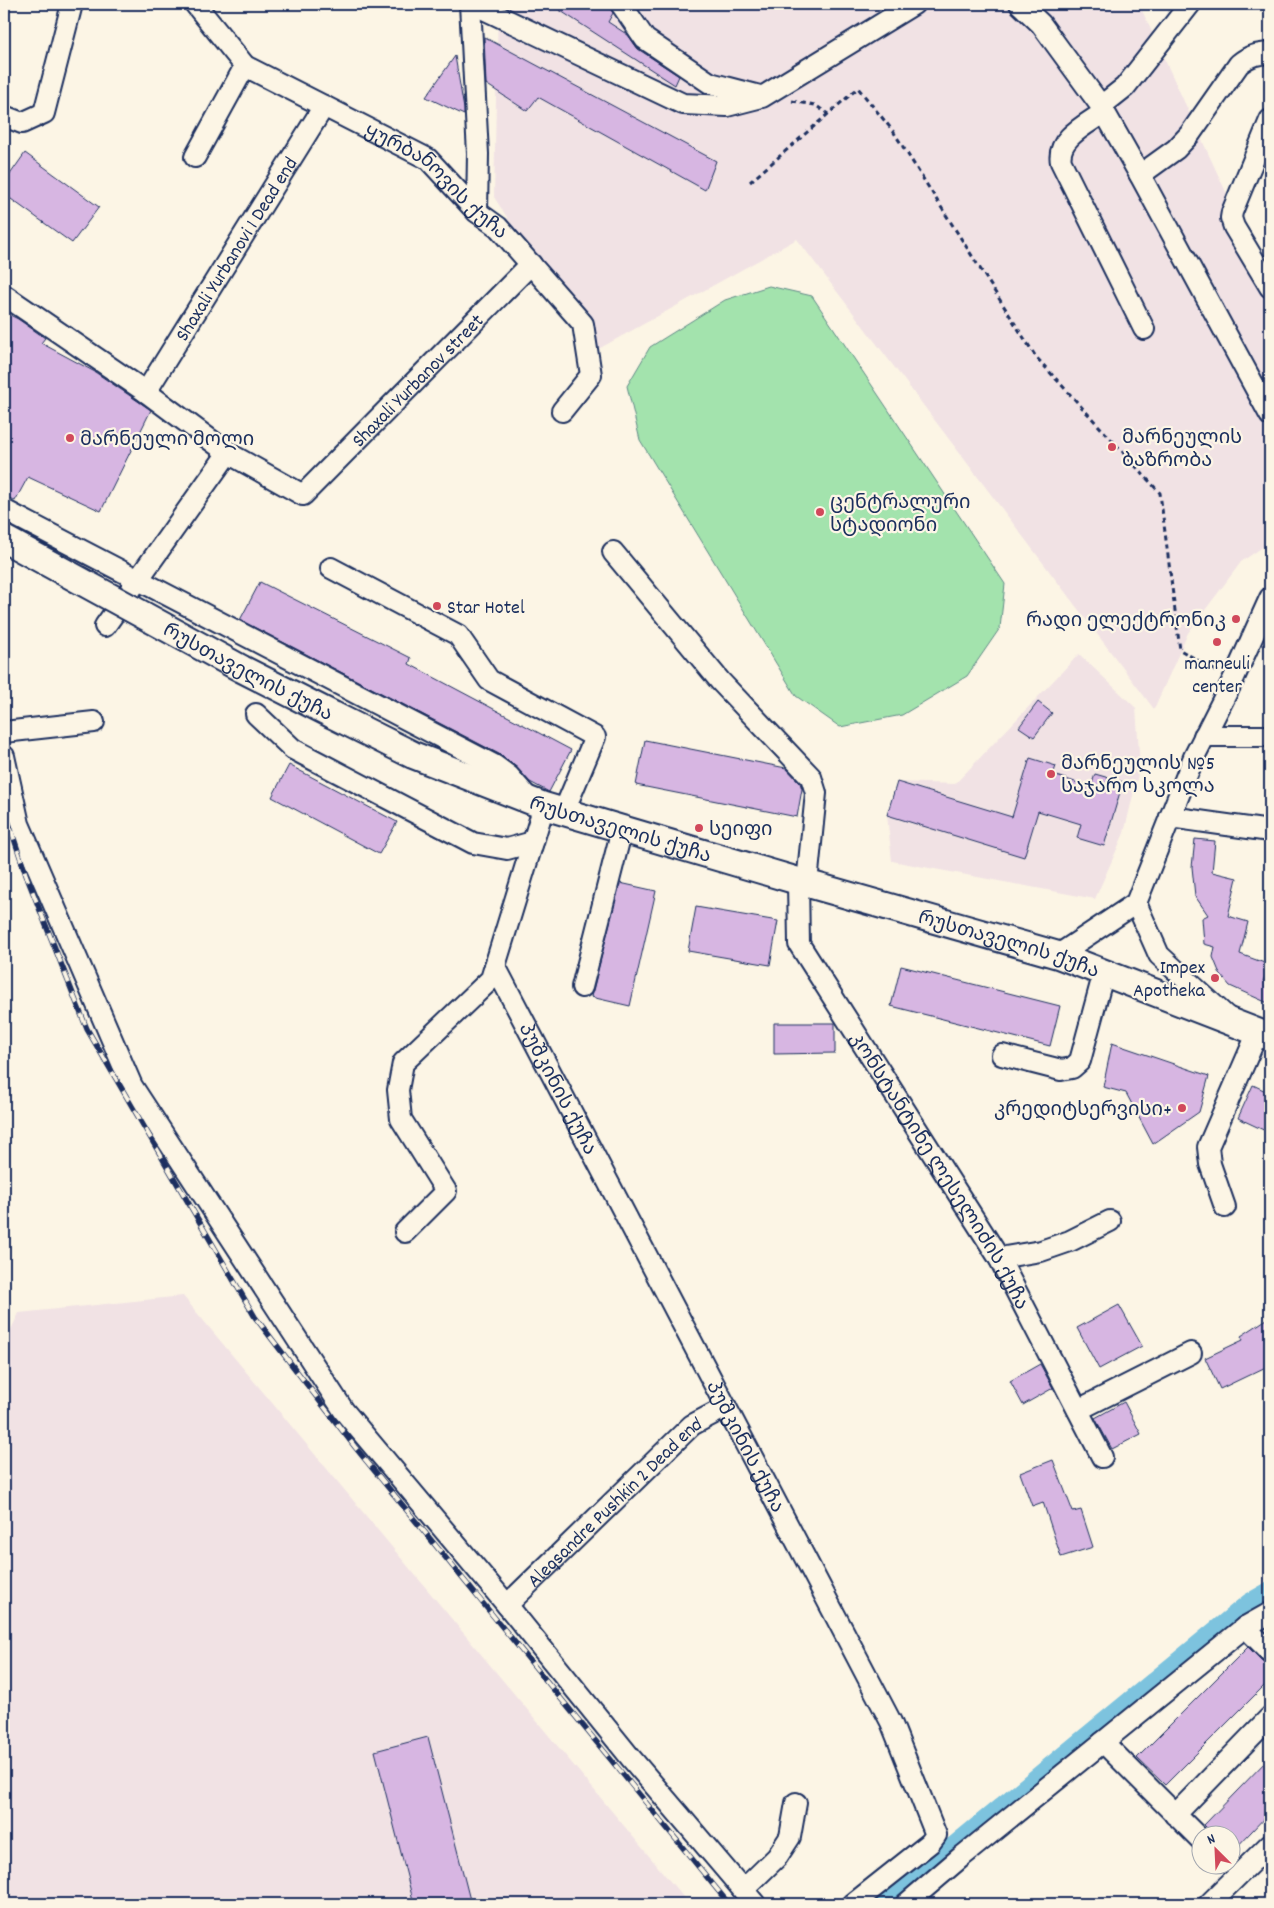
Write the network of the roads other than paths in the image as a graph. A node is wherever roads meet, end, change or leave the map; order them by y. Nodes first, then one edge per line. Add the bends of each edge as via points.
1 (72, 4) edge
2 (195, 4) edge
3 (472, 4) edge
4 (621, 4) edge
5 (914, 4) edge
6 (1020, 4) edge
7 (1190, 4) edge
8 (1270, 53) edge
9 (245, 66) junction
10 (762, 97) junction
11 (324, 106) junction
12 (1103, 109) junction
13 (4, 116) edge
14 (1270, 120) edge
15 (195, 157) dead end
16 (1140, 174) junction
17 (477, 212) junction
18 (531, 264) junction
19 (1270, 287) edge
20 (4, 296) edge
21 (1144, 329) dead end
22 (146, 392) junction
23 (1269, 409) edge
24 (562, 411) dead end
25 (228, 454) junction
26 (4, 510) edge
27 (4, 539) edge
28 (613, 552) dead end
29 (331, 568) dead end
30 (138, 580) junction
31 (1270, 598) edge
32 (105, 626) dead end
33 (256, 714) dead end
34 (94, 722) dead end
35 (4, 732) edge
36 (1204, 736) junction
37 (1270, 736) edge
38 (4, 756) edge
39 (546, 806) junction
40 (1170, 817) junction
41 (622, 829) junction
42 (1270, 831) edge
43 (533, 842) junction
44 (802, 882) junction
45 (1136, 904) junction
46 (1058, 955) junction
47 (495, 966) junction
48 (1104, 972) junction
49 (582, 987) dead end
50 (1232, 1022) junction
51 (1264, 1035) edge
52 (1002, 1055) dead end
53 (1224, 1207) dead end
54 (1110, 1221) dead end
55 (405, 1232) dead end
56 (999, 1258) junction
57 (1191, 1353) dead end
58 (726, 1407) junction
59 (1078, 1410) junction
60 (1102, 1457) dead end
61 (507, 1606) junction
62 (1270, 1613) edge
63 (1245, 1627) junction
64 (1270, 1652) edge
65 (1270, 1717) edge
66 (1103, 1742) junction
67 (796, 1803) dead end
68 (1175, 1815) junction
69 (1192, 1831) edge
70 (1270, 1844) edge
71 (1242, 1863) edge
72 (1228, 1876) edge
73 (749, 1897) edge
74 (853, 1904) edge
75 (906, 1904) edge
76 (1208, 1904) edge

1 - 13 street via 44,113 22,123
2 - 9 street, ყურბანოვის ქუჩა
3 - 10 street via 683,104 727,106
3 - 17 street
4 - 10 street via 645,39 710,83
5 - 10 street
6 - 12 street via 1041,24
7 - 12 street via 1125,87
8 - 16 street via 1253,54 1239,64 1185,139
9 - 11 street, ყურბანოვის ქუჩა
9 - 15 street
11 - 17 street, ყურბანოვის ქუჩა via 428,159
11 - 22 street, Shaxali Yurbanovi 1 Dead end
12 - 16 street
12 - 21 street via 1068,139 1059,154
14 - 19 street via 1231,218
16 - 23 street
17 - 18 street, ყურბანოვის ქუჩა via 498,227
18 - 24 street, ყურბანოვის ქუჩა via 583,324 591,375
18 - 25 street, Shaxali Yurbanov street via 303,495
20 - 22 street
22 - 25 street
25 - 30 street
26 - 30 street
27 - 39 main road, რუსთაველის ქუჩა, bridge via 242,670 413,755
28 - 44 street, კონსტანტინე ლესელიძის ქუჩა via 720,681 811,776 816,793
29 - 39 street via 458,635 489,680 595,737
30 - 32 street
30 - 39 street via 494,765
31 - 36 street
33 - 43 street via 293,749 473,843 507,849
34 - 35 street
36 - 37 street
36 - 40 street
38 - 61 street via 19,824 132,1086 344,1411
39 - 41 main road, რუსთაველის ქუჩა
39 - 43 street
40 - 42 street
40 - 45 street
41 - 44 main road, რუსთაველის ქუჩა
41 - 49 street
43 - 47 street
44 - 46 main road, რუსთაველის ქუჩა
44 - 56 street, კონსტანტინე ლესელიძის ქუჩა via 799,944
45 - 46 street
45 - 50 street via 1159,955
46 - 48 main road, რუსთაველის ქუჩა
47 - 55 street via 491,979 403,1063 398,1090 401,1119 446,1191
47 - 58 street, პუშკინის ქუჩა
48 - 50 main road, რუსთაველის ქუჩა
48 - 52 street via 1080,1061 1072,1068 1061,1070
50 - 51 main road, რუსთაველის ქუჩა
51 - 53 street via 1208,1147
54 - 56 street via 1070,1242
56 - 59 street, კონსტანტინე ლესელიძის ქუჩა
57 - 59 street
58 - 61 street, Aleqsandre Pushkin 2 Dead end via 692,1425
58 - 74 street, პუშკინის ქუჩა via 891,1722 936,1835
59 - 60 street, კონსტანტინე ლესელიძის ქუჩა
61 - 73 street
62 - 63 street
63 - 64 street
63 - 66 street
65 - 68 street
66 - 68 street
66 - 75 street
67 - 73 street via 790,1837
68 - 69 street
70 - 71 street
72 - 76 street

